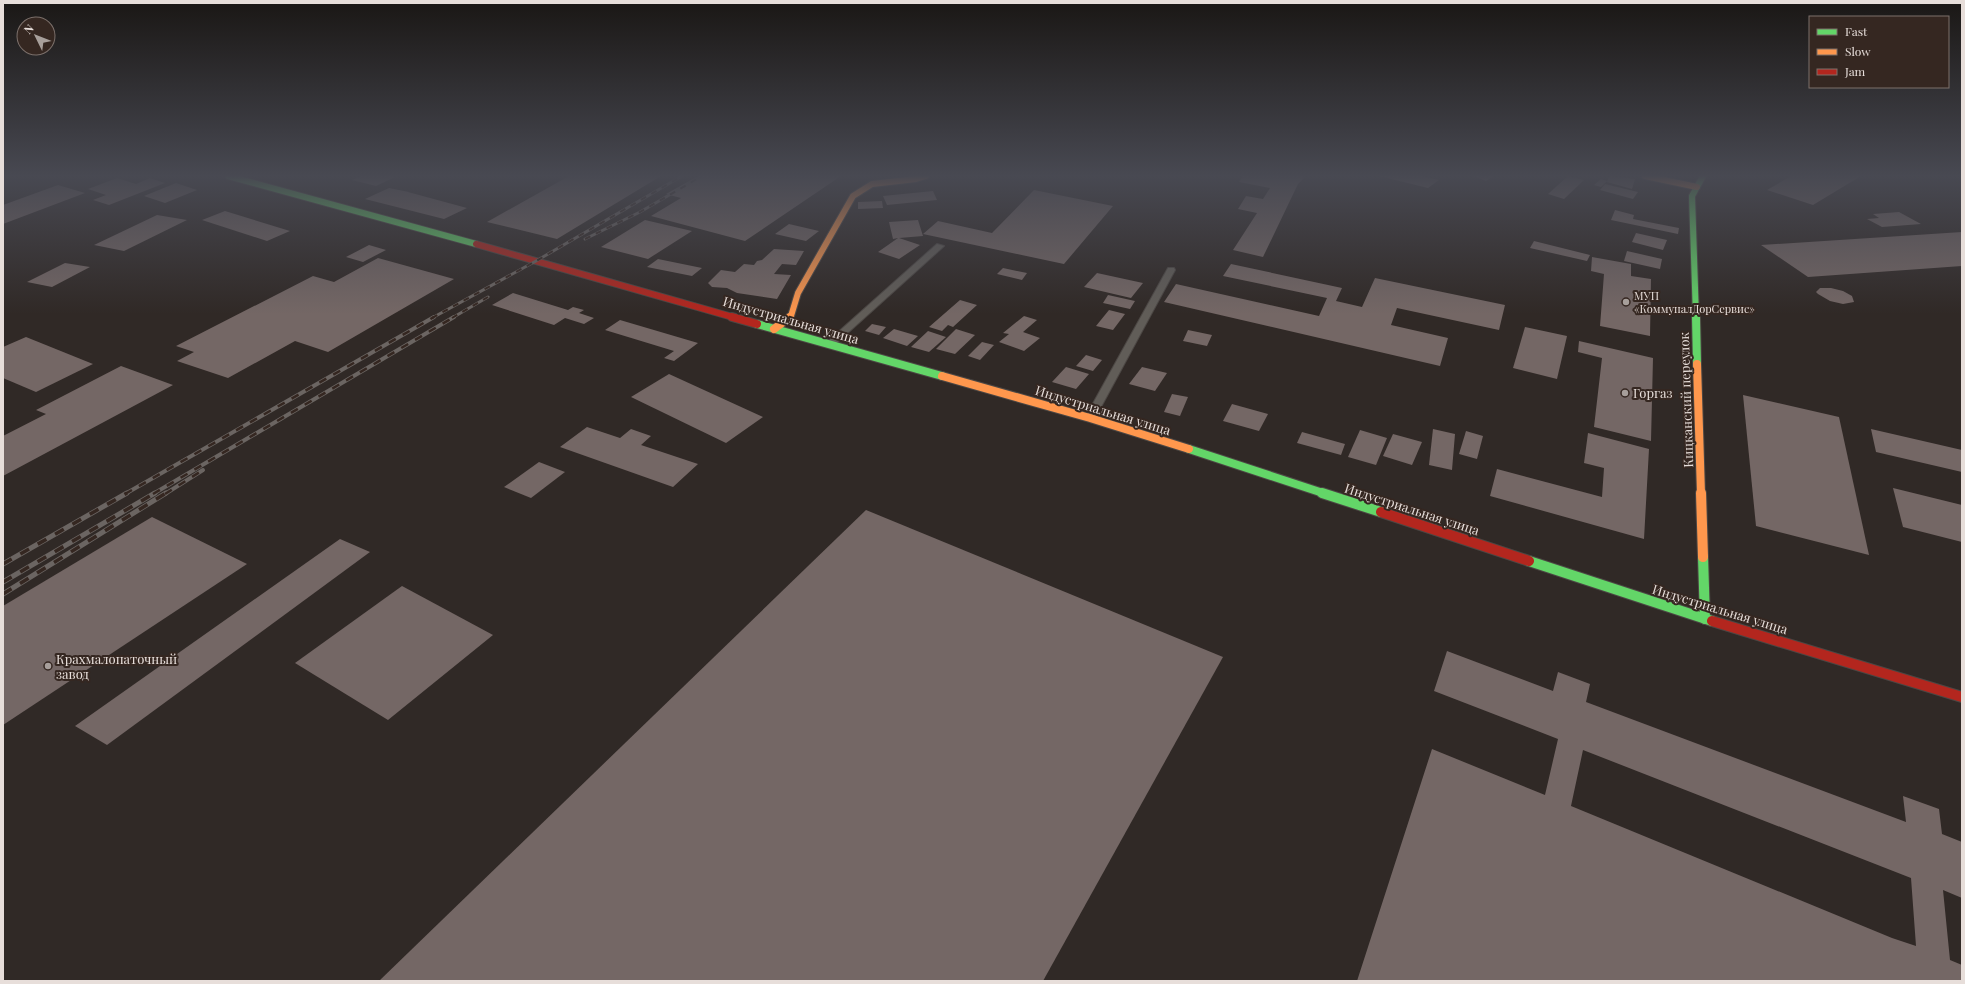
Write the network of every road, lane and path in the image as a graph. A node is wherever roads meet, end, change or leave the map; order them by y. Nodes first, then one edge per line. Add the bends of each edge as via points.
1 (392, 222) edge
2 (838, 222) edge
3 (1693, 222) edge
4 (940, 246) dead end
5 (1171, 270) dead end
6 (774, 329) junction
7 (829, 345) junction
8 (1090, 418) junction
9 (1706, 619) junction
10 (1962, 697) edge

1 - 6 main road, Индустриальная улица
2 - 6 main road via 798,293 791,316
3 - 9 main road, Кицканский переулок
4 - 7 lane
5 - 8 lane
6 - 7 main road, Индустриальная улица
7 - 8 main road, Индустриальная улица
8 - 9 main road, Индустриальная улица
9 - 10 main road, Индустриальная улица

